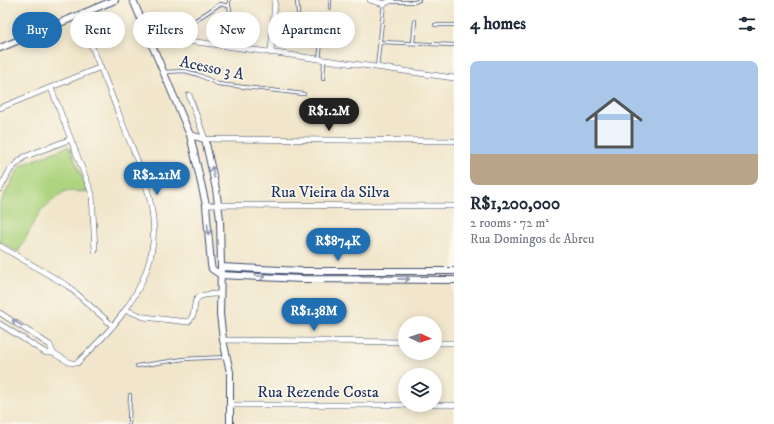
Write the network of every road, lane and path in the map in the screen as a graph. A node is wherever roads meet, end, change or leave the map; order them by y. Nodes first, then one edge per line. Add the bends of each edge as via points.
1 (115, 0) edge
2 (133, 0) edge
3 (229, 0) edge
4 (275, 0) edge
5 (296, 0) edge
6 (330, 0) edge
7 (370, 0) edge
8 (419, 0) edge
9 (392, 1) edge
10 (384, 4) junction
11 (229, 6) junction
12 (330, 8) dead end
13 (230, 11) dead end
14 (88, 12) edge
15 (138, 12) edge
16 (298, 12) edge
17 (198, 18) edge
18 (70, 20) edge
19 (415, 22) dead end
20 (435, 25) dead end
21 (454, 25) edge
22 (198, 42) edge
23 (380, 42) junction
24 (413, 42) junction
25 (454, 45) edge
26 (0, 48) edge
27 (92, 48) edge
28 (153, 48) edge
29 (322, 48) edge
30 (271, 53) junction
31 (322, 60) junction
32 (100, 67) junction
33 (376, 68) junction
34 (163, 72) junction
35 (454, 78) edge
36 (323, 79) dead end
37 (51, 88) junction
38 (304, 94) dead end
39 (189, 95) dead end
40 (0, 108) edge
41 (190, 135) junction
42 (71, 139) junction
43 (205, 139) junction
44 (454, 141) edge
45 (0, 189) edge
46 (218, 205) junction
47 (206, 206) junction
48 (454, 206) edge
49 (0, 246) edge
50 (94, 250) dead end
51 (221, 267) junction
52 (302, 271) junction
53 (380, 271) junction
54 (454, 271) edge
55 (221, 275) junction
56 (302, 279) junction
57 (380, 279) junction
58 (454, 280) edge
59 (220, 294) junction
60 (126, 310) junction
61 (0, 312) edge
62 (0, 324) edge
63 (113, 326) junction
64 (29, 330) junction
65 (24, 338) junction
66 (223, 340) junction
67 (398, 342) edge
68 (442, 343) edge
69 (454, 343) edge
70 (53, 353) junction
71 (228, 357) junction
72 (137, 366) dead end
73 (130, 395) dead end
74 (231, 405) junction
75 (398, 405) edge
76 (442, 405) edge
77 (454, 405) edge
78 (129, 424) edge
79 (230, 424) edge

1 - 14 street
2 - 15 street
3 - 11 lane
4 - 30 street
5 - 16 lane
6 - 12 lane
7 - 10 street
8 - 9 lane
9 - 10 street
10 - 23 lane
11 - 13 lane
11 - 17 lane via 220,4
18 - 26 street
19 - 24 lane
20 - 21 lane
22 - 30 street
23 - 24 lane
23 - 33 lane
24 - 25 lane
27 - 32 street
28 - 34 street
29 - 31 lane
30 - 31 street
31 - 33 street
31 - 36 lane
32 - 37 street
32 - 60 street via 142,174 152,215 151,255 141,282
33 - 35 street
34 - 38 lane, Acesso 3 A via 185,71 218,84
34 - 41 street
37 - 40 street
37 - 42 street
39 - 43 street
41 - 43 street
41 - 47 street
42 - 45 street via 20,159 10,170
42 - 50 street via 92,194
43 - 44 street
46 -> 43 street
46 - 47 street, Rua Vieira da Silva
46 - 48 street, Rua Vieira da Silva
46 - 51 street
47 -> 55 street via 211,265 212,269
49 - 63 street via 68,286
51 - 52 street
51 - 55 street
52 - 53 street
52 - 56 street
53 - 54 street
53 - 57 street
55 -> 56 street
55 - 59 street
56 - 57 street
57 -> 58 street
59 - 60 street via 198,297 188,322 144,317
59 - 66 street via 220,325
60 - 63 street
64 -> 61 street
62 - 65 street
63 - 70 street via 78,361 71,363
64 - 65 street
64 - 70 street via 50,345
65 - 70 street via 46,353
66 - 67 street
66 - 71 street
68 - 69 street
71 - 72 lane via 184,359
71 - 74 street
73 - 78 lane
74 - 75 street, Rua Rezende Costa
74 - 79 street
76 - 77 street

